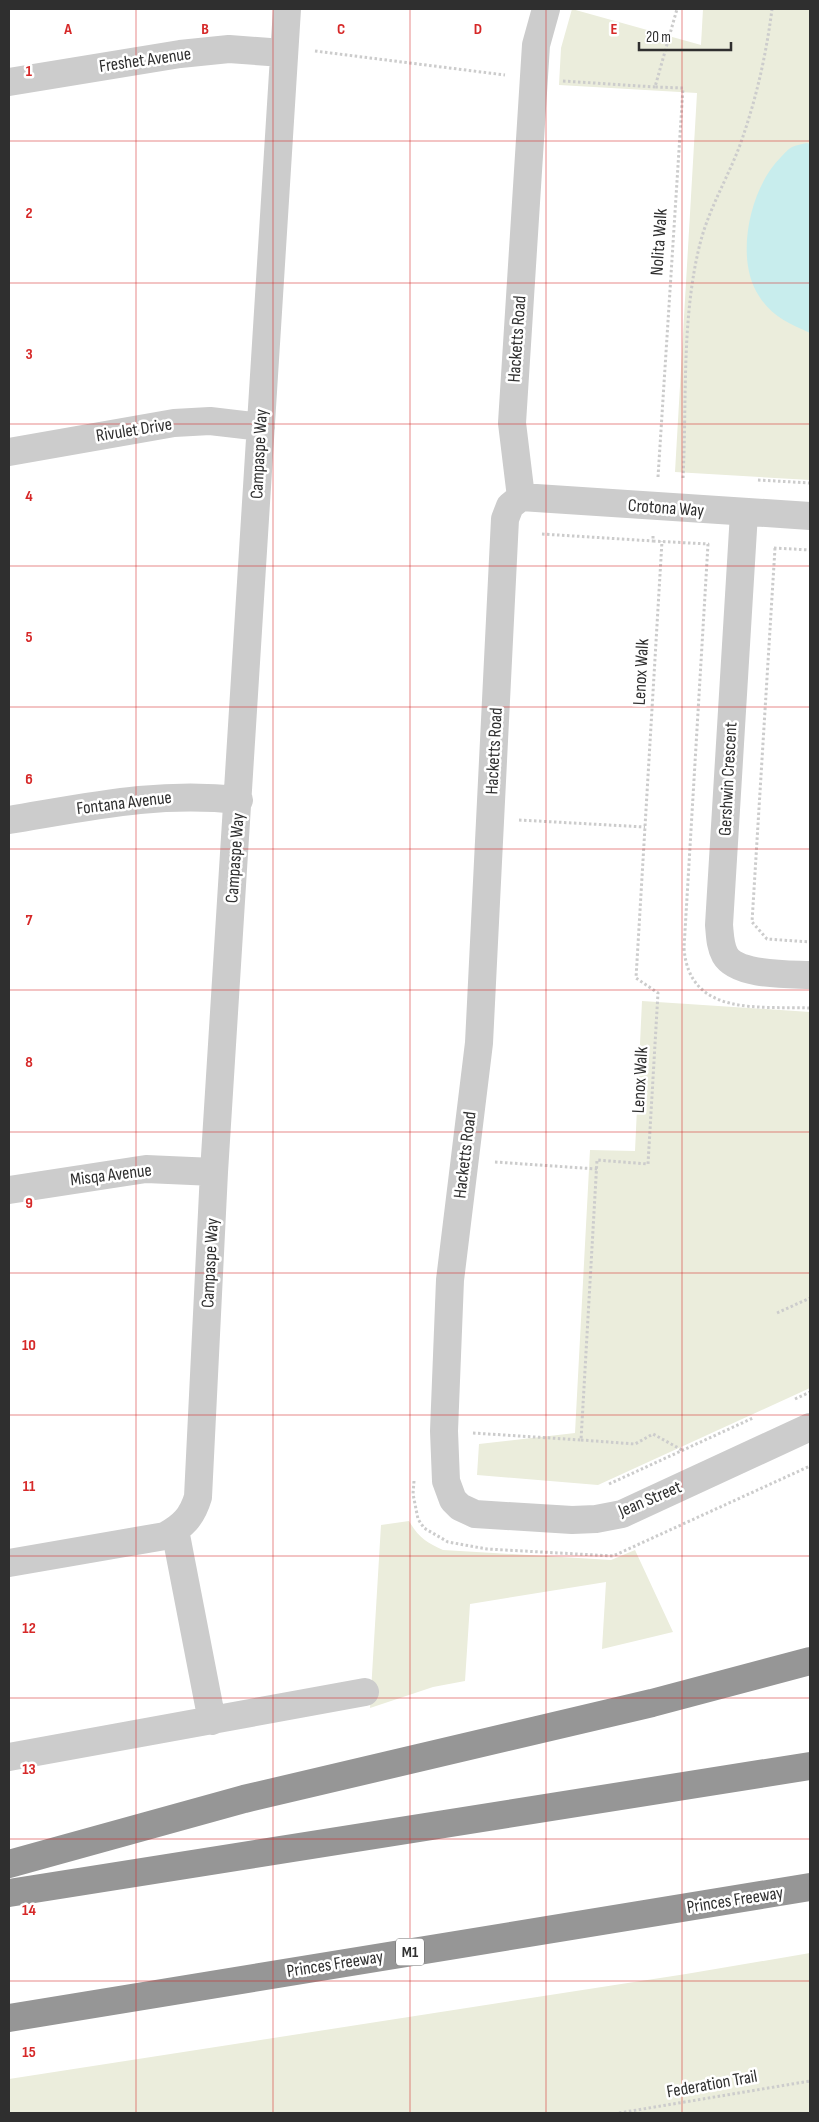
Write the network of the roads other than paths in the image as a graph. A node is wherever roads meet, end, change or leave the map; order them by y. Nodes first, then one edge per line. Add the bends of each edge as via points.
1 (287, 9) edge
2 (546, 9) edge
3 (283, 53) junction
4 (9, 82) edge
5 (261, 427) junction
6 (9, 452) edge
7 (522, 497) junction
8 (744, 513) junction
9 (810, 516) edge
10 (239, 800) junction
11 (9, 820) edge
12 (810, 975) edge
13 (214, 1172) junction
14 (9, 1190) edge
15 (810, 1427) edge
16 (453, 1500) joint
17 (175, 1530) junction
18 (9, 1563) edge
19 (810, 1661) edge
20 (365, 1692) dead end
21 (212, 1721) junction
22 (9, 1757) edge
23 (810, 1766) edge
24 (9, 1864) edge
25 (810, 1887) edge
26 (9, 1893) edge
27 (9, 2018) edge

1 - 3 street, Campaspe Way
2 - 7 street, Hacketts Road via 536,45 512,423
3 - 4 street, Freshet Avenue via 229,49 180,54
3 - 5 street, Campaspe Way
5 - 6 street, Rivulet Drive via 210,421 174,423
5 - 10 street, Campaspe Way
7 - 8 street, Crotona Way
7 - 16 street, Hacketts Road via 510,506 505,519 478,1043 450,1280 444,1431 446,1481
8 - 9 street, Crotona Way
8 - 12 street, Gershwin Crescent via 720,942 729,960 738,966 768,973
10 - 11 street, Fontana Avenue via 206,796 143,798
10 - 13 street, Campaspe Way
13 - 14 street, Misqa Avenue via 146,1169
13 - 17 street, Campaspe Way via 198,1497 193,1513
15 - 16 street, Jean Street via 622,1514 572,1520 475,1514 460,1508
17 - 18 street, Campaspe Way via 148,1540
17 - 21 street
19 - 24 highway via 652,1703 244,1799
20 - 21 street
21 - 22 street
23 - 26 highway
25 - 27 highway, Princes Freeway / M1

